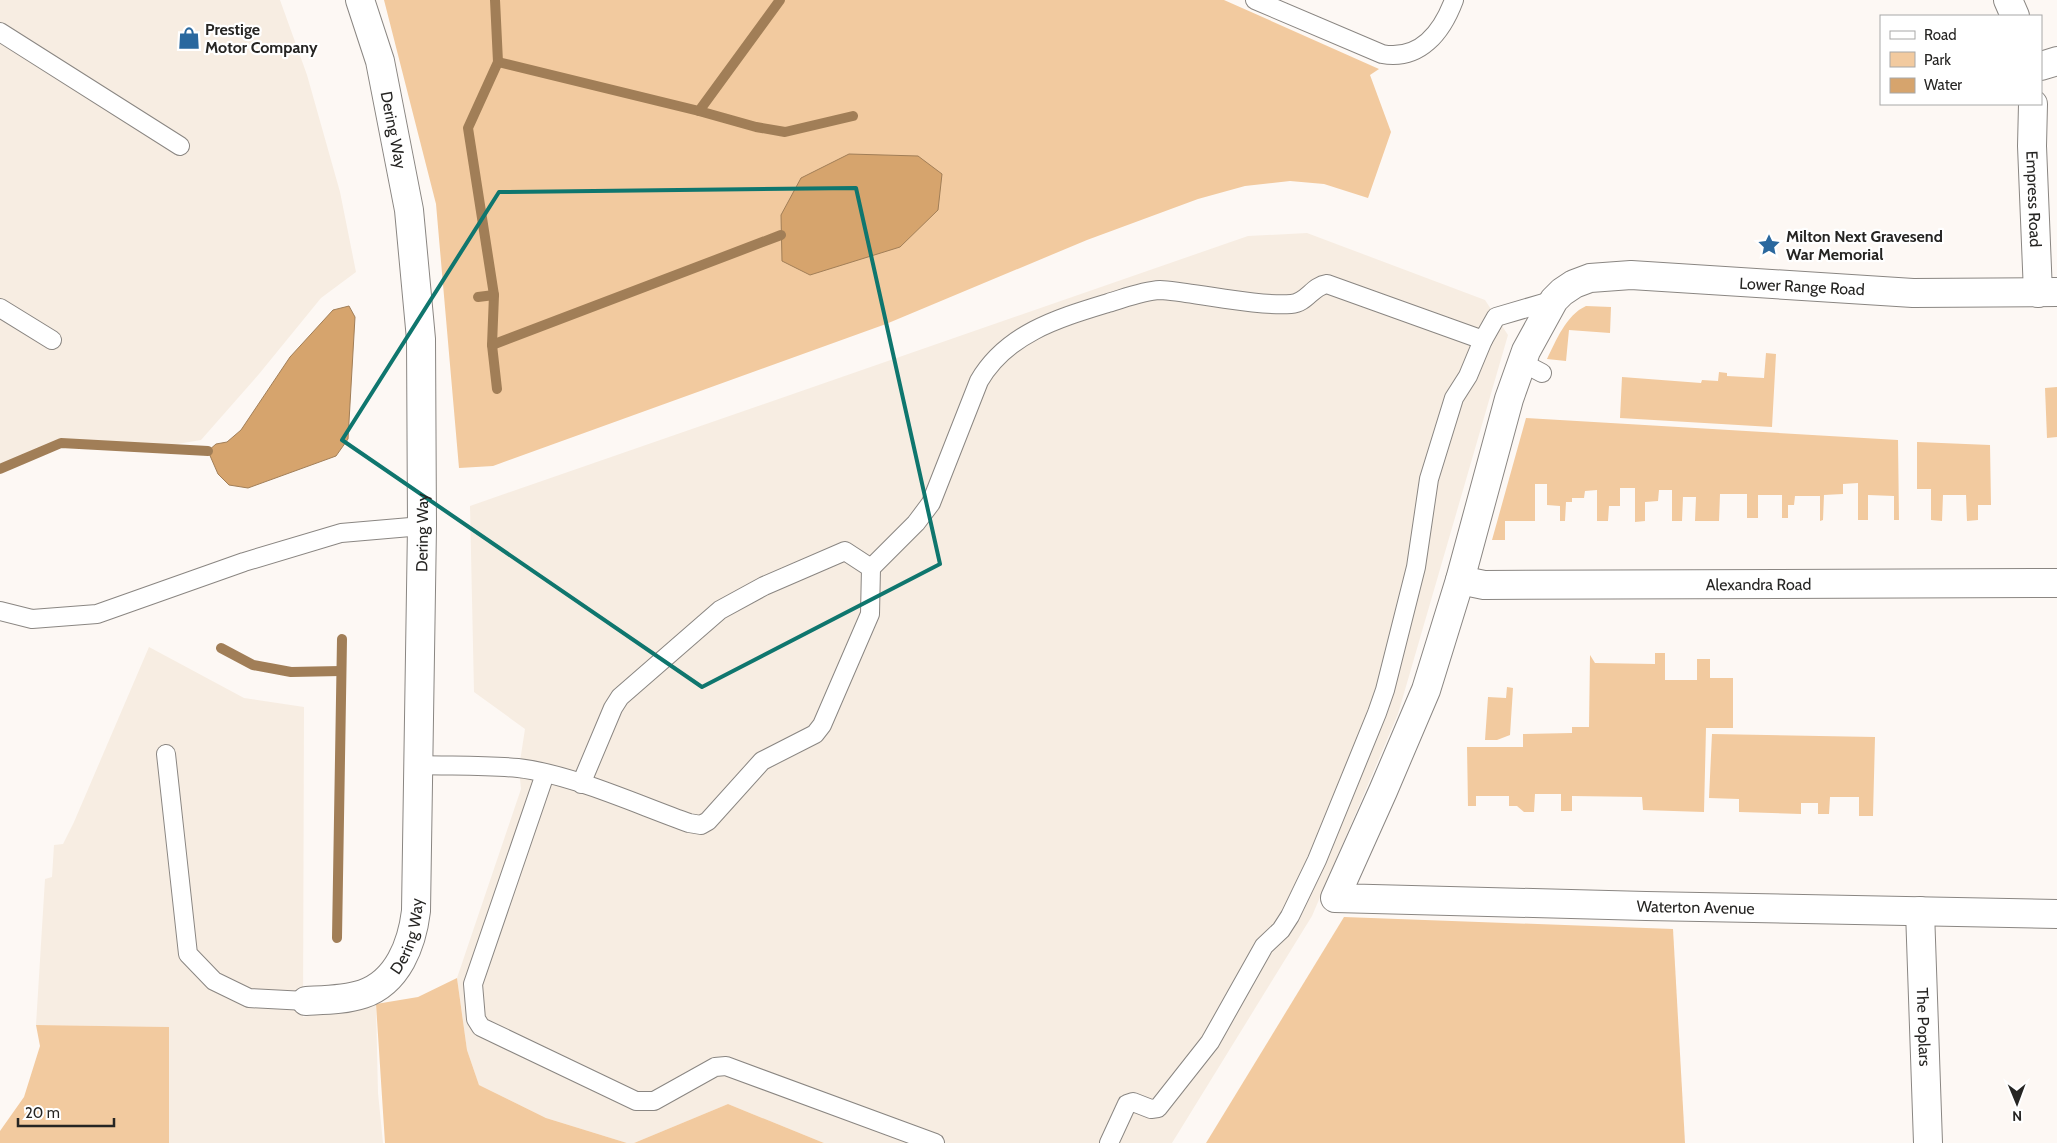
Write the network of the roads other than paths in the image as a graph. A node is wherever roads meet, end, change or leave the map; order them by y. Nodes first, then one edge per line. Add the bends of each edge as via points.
1 (360, 0) edge
2 (1255, 0) edge
3 (1454, 0) edge
4 (2008, 0) edge
5 (2015, 15) edge
6 (0, 32) edge
7 (2057, 61) edge
8 (2042, 66) edge
9 (2033, 105) edge
10 (180, 146) dead end
11 (2047, 293) edge
12 (1554, 300) junction
13 (0, 308) edge
14 (52, 340) dead end
15 (1483, 340) junction
16 (422, 526) junction
17 (871, 568) junction
18 (1460, 580) junction
19 (2057, 583) edge
20 (0, 612) edge
21 (166, 754) dead end
22 (419, 765) junction
23 (545, 774) junction
24 (581, 784) junction
25 (1920, 911) junction
26 (2057, 914) edge
27 (306, 1001) joint
28 (935, 1143) edge
29 (1109, 1143) edge
30 (1928, 1143) edge

1 - 16 street, Dering Way via 380,61 409,210 421,338
2 - 3 lane via 1382,54 1396,56 1408,54 1428,43 1448,16
4 - 5 street
6 - 10 lane
7 - 8 street
9 - 11 street, Empress Road via 2032,146
11 - 12 street, Lower Range Road via 1913,293 1631,275 1590,278 1574,284
12 - 15 lane via 1496,317
12 - 18 street via 1534,335 1531,367 1509,399
13 - 14 lane
15 - 17 lane via 1326,284 1304,300 1290,304 1161,290 1058,318 1008,347 984,372 930,503 916,523
15 - 29 lane via 1468,376 1454,398 1429,479 1416,568 1382,698 1306,884 1285,924 1264,946 1210,1042 1158,1108 1151,1109 1133,1102 1127,1104
16 - 20 lane via 341,533 244,562 97,614 32,618
16 - 22 street, Dering Way
17 - 24 lane via 844,551 764,586 720,610 620,697
17 - 24 lane via 870,614 822,726 815,734 762,761 708,821 701,825 689,823
18 - 19 street, Alexandra Road via 1484,585
18 - 25 street, Waterton Avenue via 1426,690 1334,898
21 - 27 lane via 188,954 214,981 250,998
22 - 23 lane via 519,768
22 - 27 street, Dering Way via 416,911 414,931 406,952 391,974 372,990 351,997
23 - 24 lane
23 - 28 lane via 473,984 476,1019 481,1027 636,1101 654,1101 715,1067 726,1066
25 - 26 street, Waterton Avenue
25 - 30 street, The Poplars

